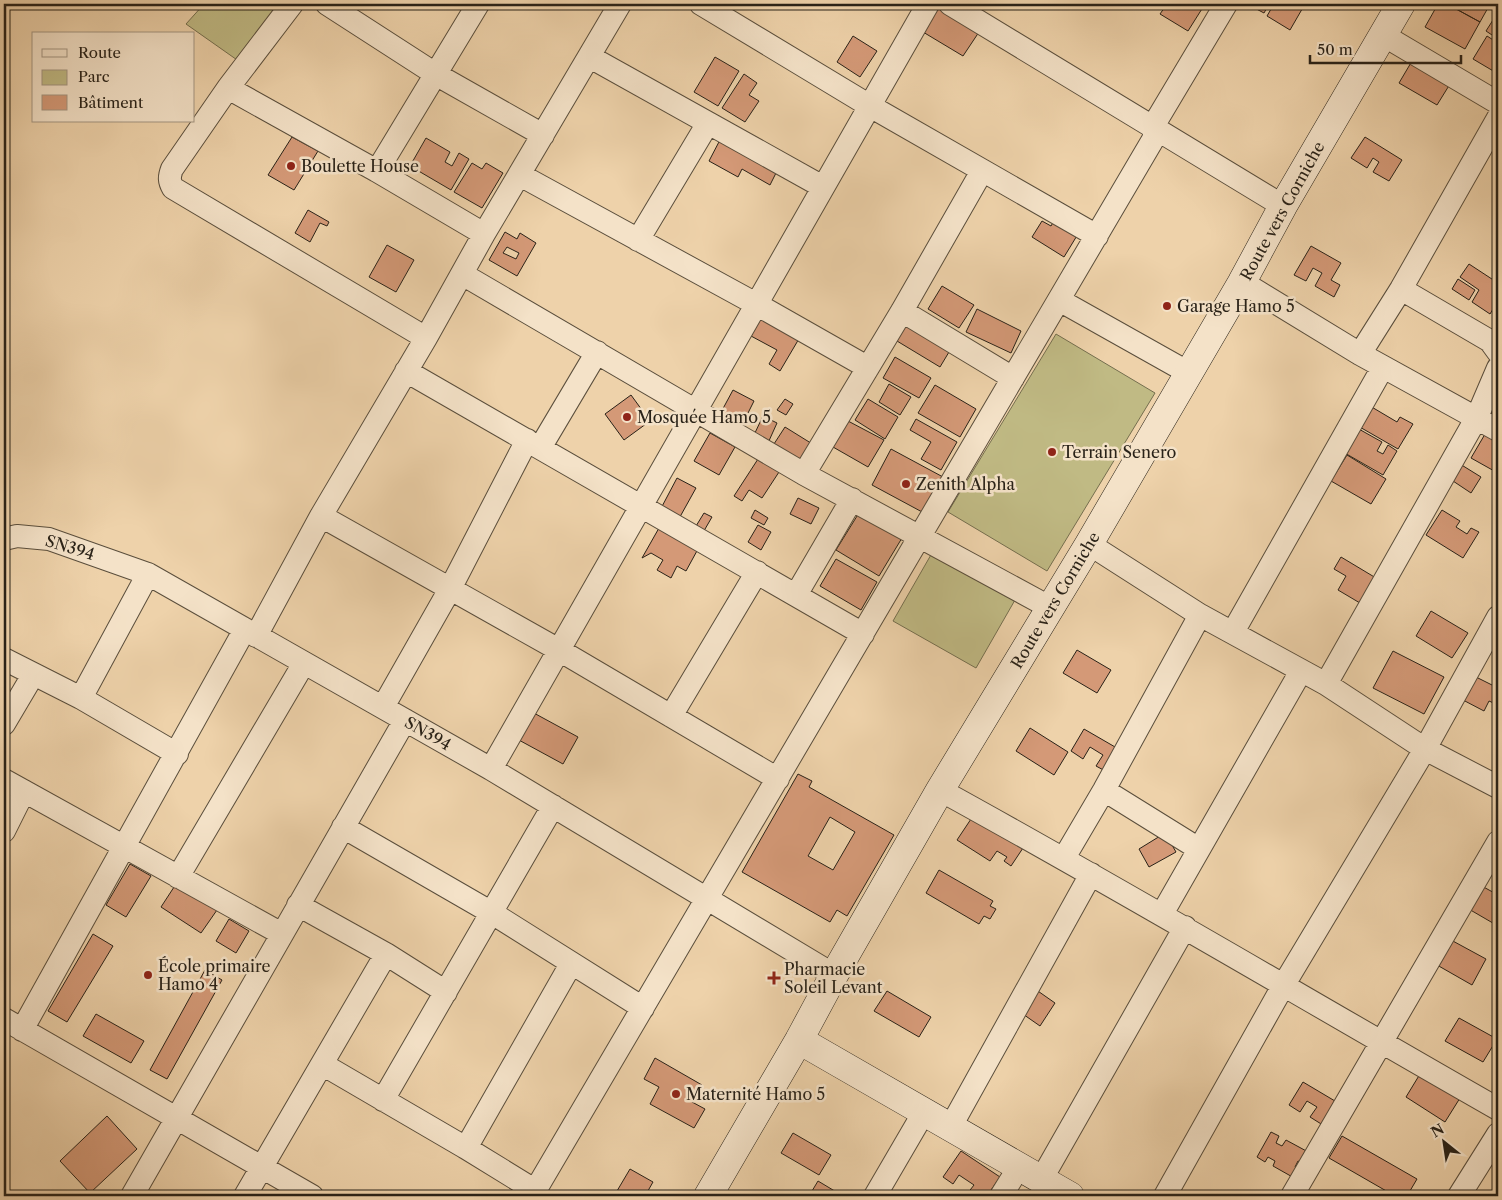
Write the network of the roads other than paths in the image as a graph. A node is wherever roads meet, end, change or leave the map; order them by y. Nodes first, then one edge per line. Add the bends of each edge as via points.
1 (292, 4) edge
2 (326, 4) edge
3 (478, 4) edge
4 (620, 4) edge
5 (701, 4) edge
6 (928, 4) edge
7 (950, 4) edge
8 (1226, 4) edge
9 (1401, 4) edge
10 (1383, 35) junction
11 (590, 57) junction
12 (437, 75) junction
13 (228, 88) junction
14 (1498, 103) edge
15 (870, 106) junction
16 (1498, 118) edge
17 (708, 123) junction
18 (1155, 130) junction
19 (543, 136) junction
20 (377, 171) junction
21 (982, 171) junction
22 (520, 175) junction
23 (823, 188) junction
24 (1283, 206) junction
25 (484, 234) junction
26 (1097, 236) junction
27 (638, 240) junction
28 (462, 274) junction
29 (1242, 282) junction
30 (1401, 289) junction
31 (1059, 300) junction
32 (756, 304) junction
33 (902, 311) junction
34 (426, 338) junction
35 (1496, 340) edge
36 (597, 352) junction
37 (1360, 354) junction
38 (1383, 366) junction
39 (867, 367) junction
40 (1498, 368) edge
41 (406, 371) junction
42 (1189, 373) junction
43 (1013, 378) junction
44 (696, 410) junction
45 (1477, 417) junction
46 (1498, 430) edge
47 (533, 444) junction
48 (804, 474) junction
49 (852, 499) junction
50 (641, 506) junction
51 (321, 516) junction
52 (920, 537) junction
53 (4, 539) edge
54 (1089, 544) junction
55 (757, 572) junction
56 (148, 574) junction
57 (450, 589) junction
58 (796, 595) junction
59 (1051, 608) junction
60 (1200, 615) junction
61 (1498, 617) edge
62 (250, 632) junction
63 (1233, 632) junction
64 (863, 634) junction
65 (559, 650) junction
66 (4, 659) edge
67 (304, 663) junction
68 (1301, 671) junction
69 (33, 675) junction
70 (1326, 684) junction
71 (80, 698) junction
72 (383, 707) junction
73 (672, 716) junction
74 (405, 720) junction
75 (4, 724) edge
76 (1425, 749) junction
77 (177, 754) junction
78 (491, 770) junction
79 (778, 779) junction
80 (4, 780) edge
81 (1498, 787) edge
82 (940, 790) junction
83 (1104, 790) junction
84 (24, 791) junction
85 (553, 806) junction
86 (343, 827) junction
87 (4, 831) edge
88 (1498, 842) edge
89 (124, 847) junction
90 (1199, 849) junction
91 (1064, 858) junction
92 (1092, 874) junction
93 (178, 877) junction
94 (708, 898) junction
95 (298, 905) junction
96 (492, 913) junction
97 (1162, 914) junction
98 (1185, 927) junction
99 (282, 934) junction
100 (386, 954) junction
101 (571, 964) junction
102 (834, 974) junction
103 (1283, 986) junction
104 (446, 992) junction
105 (643, 1008) junction
106 (13, 1024) edge
107 (799, 1040) junction
108 (1382, 1042) junction
109 (322, 1064) junction
110 (383, 1100) junction
111 (1498, 1109) edge
112 (924, 1112) junction
113 (176, 1118) junction
114 (950, 1128) junction
115 (1498, 1134) edge
116 (466, 1148) junction
117 (262, 1168) junction
118 (1030, 1173) junction
119 (534, 1194) edge
120 (132, 1196) edge
121 (245, 1196) edge
122 (312, 1196) edge
123 (708, 1196) edge
124 (875, 1196) edge
125 (1001, 1196) edge
126 (1070, 1196) edge
127 (1165, 1196) edge
128 (1292, 1196) edge
129 (1460, 1196) edge

1 - 13 street
2 - 12 street
3 - 12 street
4 - 11 street
5 - 15 street
6 - 15 street
7 - 18 street
8 - 18 street
9 - 10 main road, Route vers Corniche
10 - 14 street
10 - 24 main road, Route vers Corniche
11 - 17 street
11 - 19 street
12 - 19 street
12 - 20 street
13 - 20 street
13 - 34 street via 172,169 169,176 173,188
15 - 21 street
15 - 23 street
16 - 30 street
17 - 23 street
17 - 27 street
18 - 24 street
18 - 26 street
19 - 22 street
20 - 25 street
21 - 26 street
21 - 33 street
22 - 25 street
22 - 27 street
23 - 32 street
24 - 29 main road, Route vers Corniche
25 - 28 street
26 - 31 street
27 - 32 street
28 - 34 street
28 - 36 street
29 - 37 street
29 - 42 main road, Route vers Corniche
30 - 35 street
30 - 37 street
31 - 42 street
31 - 43 street
32 - 39 street
32 - 44 street
33 - 39 street
33 - 43 street
34 - 41 street
36 - 44 street
36 - 47 street
37 - 38 street
38 - 45 street
38 - 63 street
39 - 48 street
40 - 45 street
41 - 47 street
41 - 51 street
42 - 54 main road, Route vers Corniche
43 - 52 street
44 - 48 street
44 - 50 street
45 - 46 street
45 - 70 street
47 - 50 street
47 - 57 street
48 - 49 street
49 - 52 street
49 - 58 street
50 - 55 street
50 - 65 street
51 - 57 street
51 - 62 street
52 - 59 street
52 - 64 street
53 - 56 street, SN394 via 17,536 49,538
54 - 59 main road, Route vers Corniche
54 - 60 street
55 - 58 street
55 - 73 street
56 - 62 street, SN394
56 - 71 street
57 - 65 street
57 - 72 street
58 - 64 street
59 - 82 main road, Route vers Corniche
60 - 63 street
60 - 83 street
61 - 76 street
62 - 67 street, SN394
62 - 77 street
63 - 68 street
64 - 79 street
65 - 73 street
65 - 78 street
66 - 69 street
67 - 72 street, SN394
67 - 93 street
68 - 70 street
68 - 90 street
69 - 71 street
69 - 75 street
70 - 76 street
71 - 77 street
72 - 74 street, SN394
73 - 79 street
74 - 78 street, SN394
74 - 86 street
76 - 81 street
76 - 103 street
77 - 89 street
78 - 85 street, SN394
79 - 94 street
80 - 84 street
82 - 91 street
82 - 102 main road, Route vers Corniche
83 - 90 street
83 - 91 street
84 - 87 street
84 - 89 street
85 - 94 street, SN394
85 - 96 street
86 - 95 street
86 - 96 street
88 - 108 street
89 - 93 street
89 - 106 street
90 - 97 street
91 - 92 street
92 - 97 street
92 - 114 street
93 - 99 street
94 - 102 street, SN394
94 - 105 street
95 - 99 street
95 - 100 street
96 - 101 street
96 - 104 street
97 - 98 street
98 - 103 street
98 - 118 street
99 - 113 street
100 - 104 street
100 - 109 street
101 - 105 street
101 - 116 street
102 - 107 main road, Route vers Corniche
103 - 108 street
103 - 127 street
104 - 110 street
105 - 119 street
106 - 113 street
107 - 112 main road
107 - 123 main road, Route vers Corniche
108 - 111 street
108 - 128 street
109 - 110 street
109 - 117 street
110 - 116 street
112 - 114 main road
112 - 124 street
113 - 117 street
113 - 120 street
114 - 118 main road
115 - 129 street
116 - 119 street
117 - 121 street
117 - 122 street
118 - 125 street
118 - 126 main road

